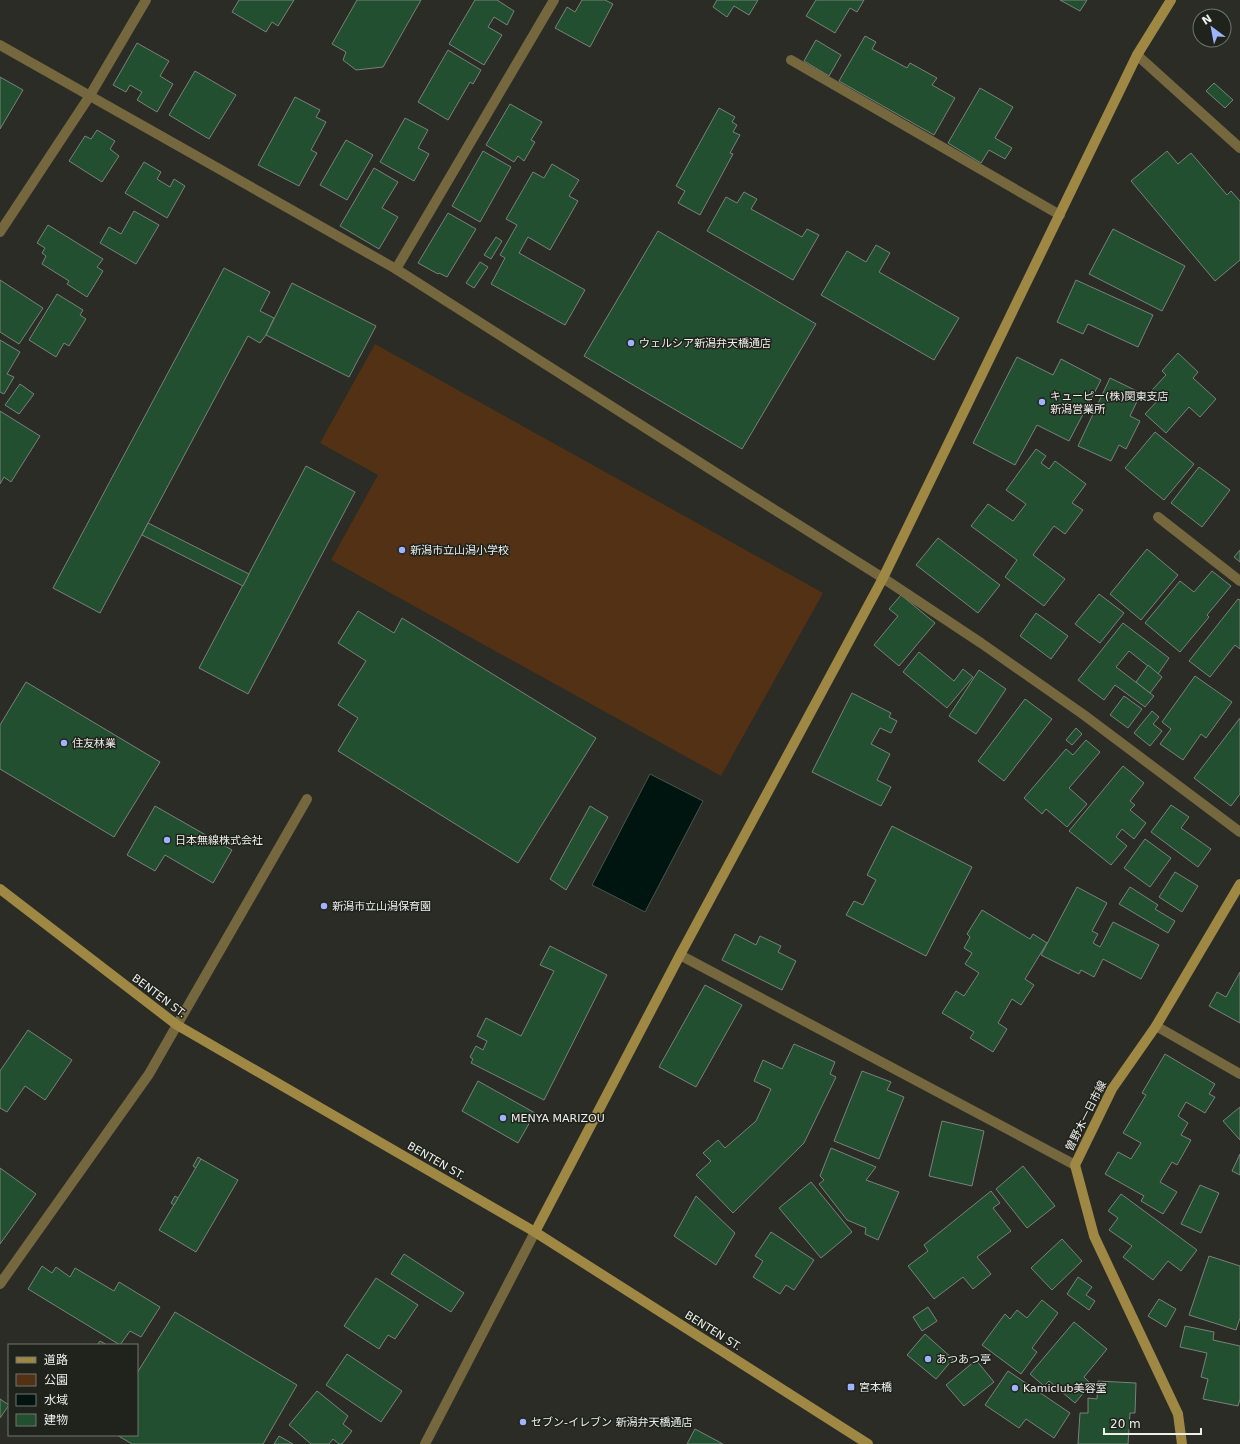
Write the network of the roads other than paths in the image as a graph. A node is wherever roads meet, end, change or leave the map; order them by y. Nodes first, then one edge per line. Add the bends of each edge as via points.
1 (146, 0) edge
2 (554, 0) edge
3 (1171, 0) edge
4 (0, 45) edge
5 (1137, 55) junction
6 (791, 60) dead end
7 (89, 97) junction
8 (1240, 148) edge
9 (1060, 214) junction
10 (0, 232) edge
11 (396, 269) junction
12 (1158, 517) dead end
13 (883, 578) junction
14 (1240, 581) edge
15 (307, 799) dead end
16 (1240, 832) edge
17 (1240, 884) edge
18 (0, 889) edge
19 (680, 955) junction
20 (177, 1025) junction
21 (1156, 1026) junction
22 (1240, 1074) edge
23 (1075, 1165) junction
24 (534, 1232) junction
25 (0, 1284) edge
26 (425, 1444) edge
27 (868, 1444) edge
28 (1182, 1444) edge

1 - 7 street
2 - 11 street
3 - 5 street
4 - 7 street
5 - 8 street
5 - 9 street
6 - 9 street
7 - 10 street
7 - 11 street
9 - 13 street
11 - 13 street
12 - 14 street
13 - 16 street via 1084,715
13 - 19 street
15 - 20 street
17 - 21 street, 曽野木一日市線
18 - 20 street, BENTEN ST.
19 - 23 street
19 - 24 street
20 - 24 street, BENTEN ST.
20 - 25 street via 150,1074
21 - 22 street
21 - 23 street, 曽野木一日市線 via 1112,1088
23 - 28 street, 曽野木一日市線 via 1094,1236 1178,1414
24 - 26 street
24 - 27 street, BENTEN ST.

